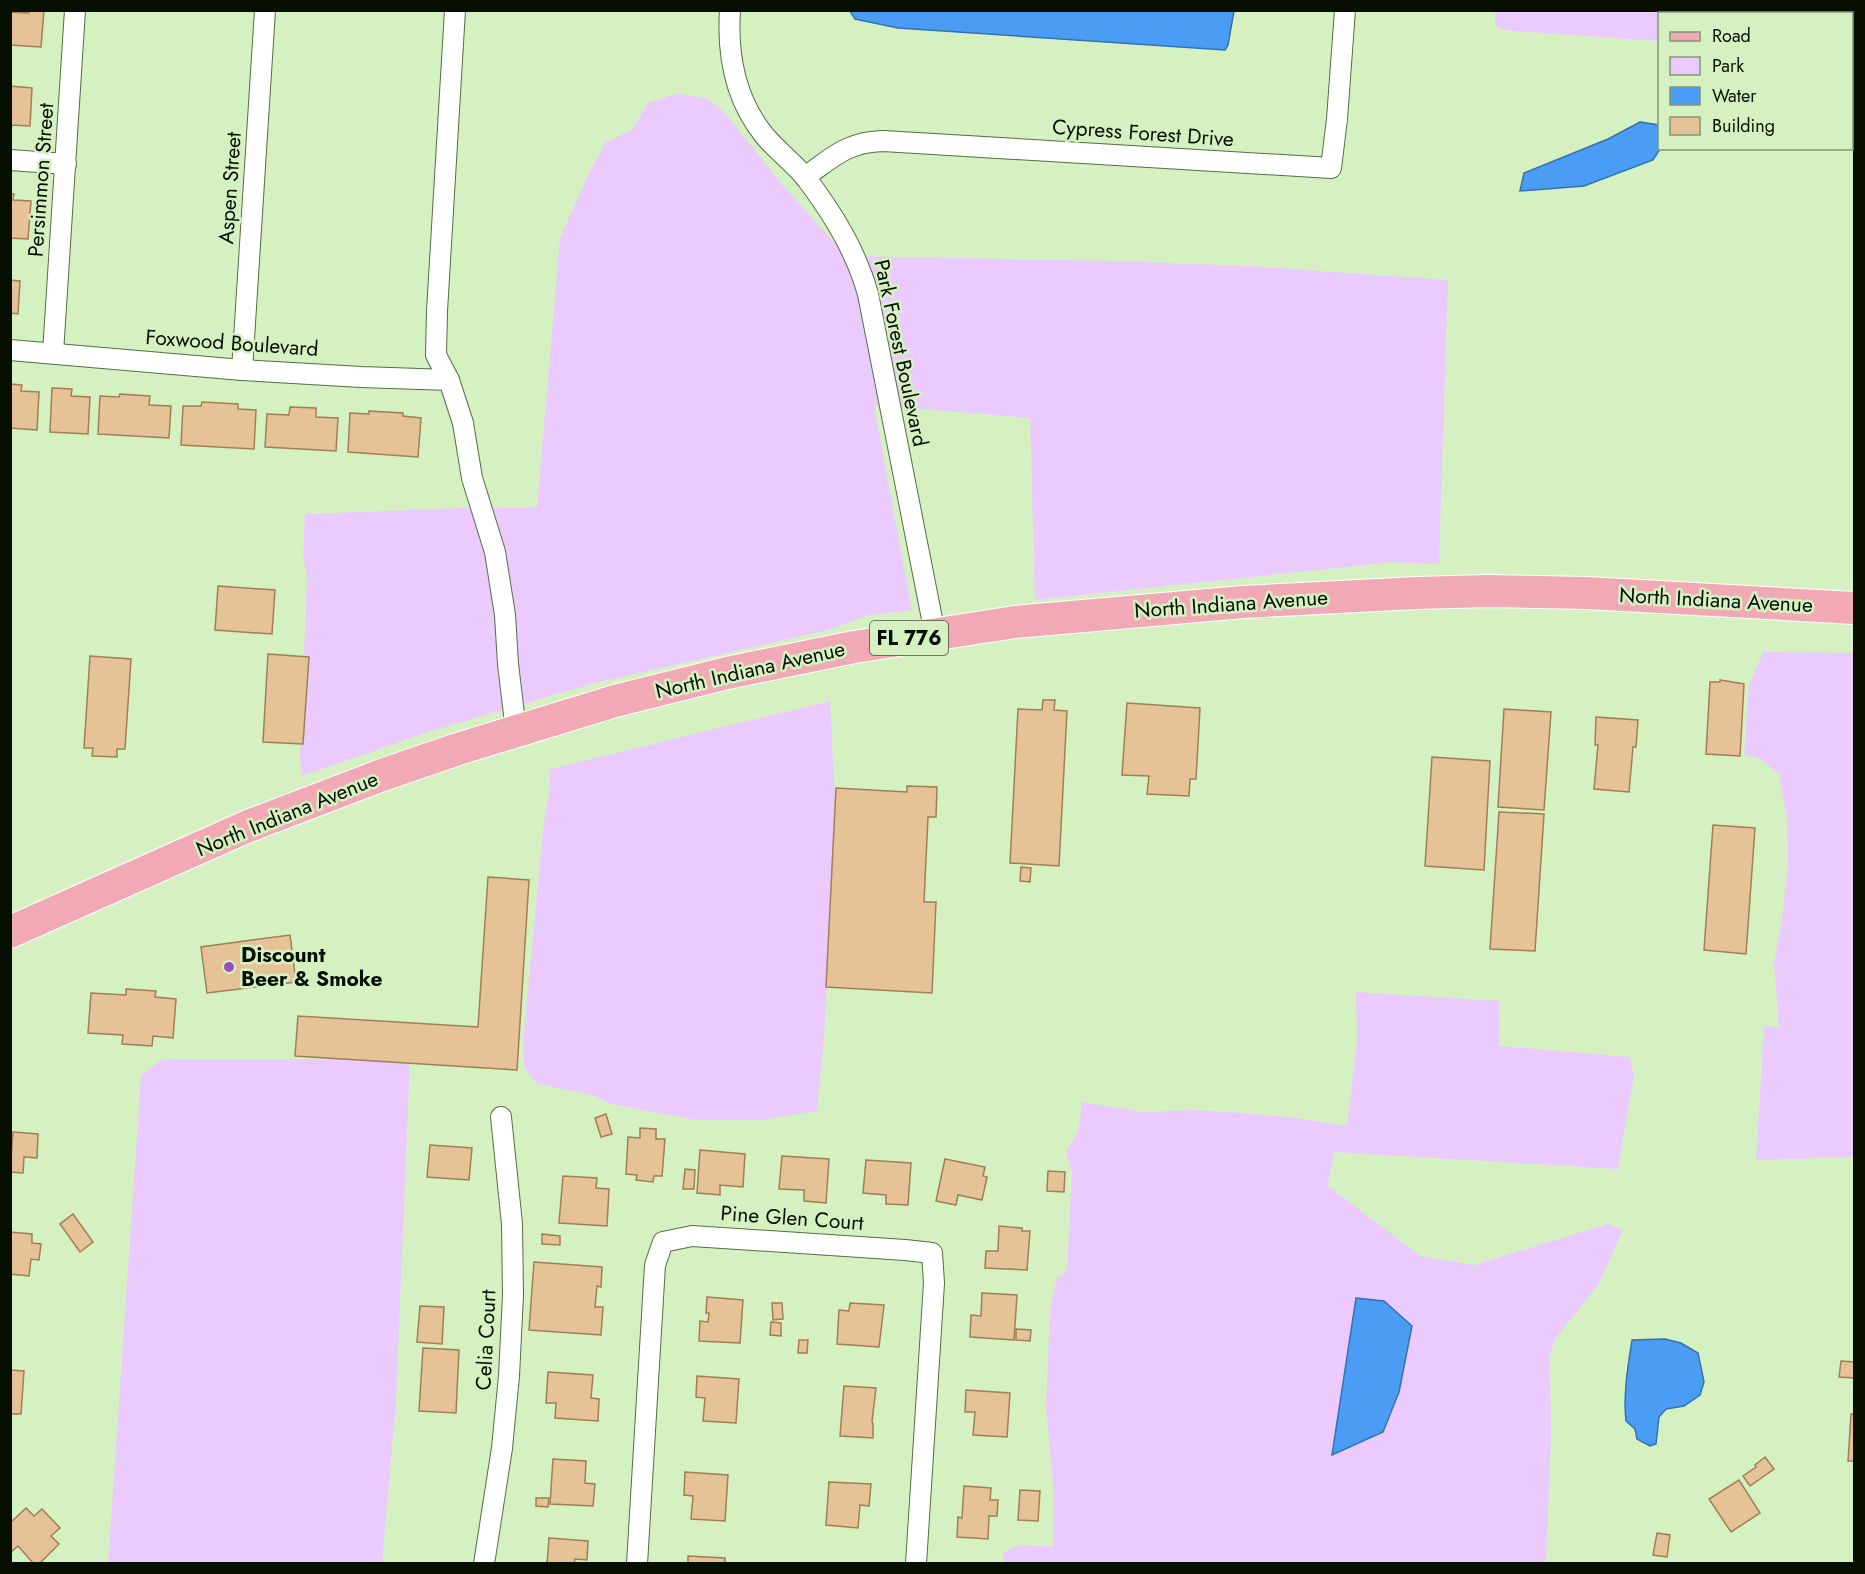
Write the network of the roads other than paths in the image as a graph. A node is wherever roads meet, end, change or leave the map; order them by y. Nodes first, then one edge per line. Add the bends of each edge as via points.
1 (75, 10) edge
2 (265, 10) edge
3 (456, 10) edge
4 (730, 10) edge
5 (1345, 10) edge
6 (10, 160) edge
7 (66, 164) junction
8 (805, 177) junction
9 (10, 350) edge
10 (53, 353) junction
11 (242, 370) junction
12 (449, 380) junction
13 (1854, 608) edge
14 (935, 634) junction
15 (516, 731) junction
16 (10, 932) edge
17 (501, 1117) dead end
18 (484, 1563) edge
19 (637, 1563) edge
20 (916, 1563) edge

1 - 7 street, Persimmon Street
2 - 11 street, Aspen Street
3 - 12 street via 436,355
4 - 8 street, Park Forest Boulevard via 731,61 745,104 765,136
5 - 8 street, Cypress Forest Drive via 1331,168 864,141 849,146
6 - 7 street
7 - 10 street, Persimmon Street
8 - 14 street, Park Forest Boulevard via 845,236 861,269
9 - 10 street, Foxwood Boulevard
10 - 11 street, Foxwood Boulevard
11 - 12 street, Foxwood Boulevard
12 - 15 street via 463,423 472,478 495,552
13 - 14 main road, North Indiana Avenue / FL 776 via 1587,593 1436,592 1243,602 1014,622
14 - 15 main road, North Indiana Avenue / FL 776 via 727,674 615,701
15 - 16 main road, North Indiana Avenue / FL 776 via 382,775 246,827
17 - 18 street, Celia Court via 512,1224 513,1294 502,1448
19 - 20 street, Pine Glen Court via 655,1265 663,1242 692,1236 932,1254 934,1283

